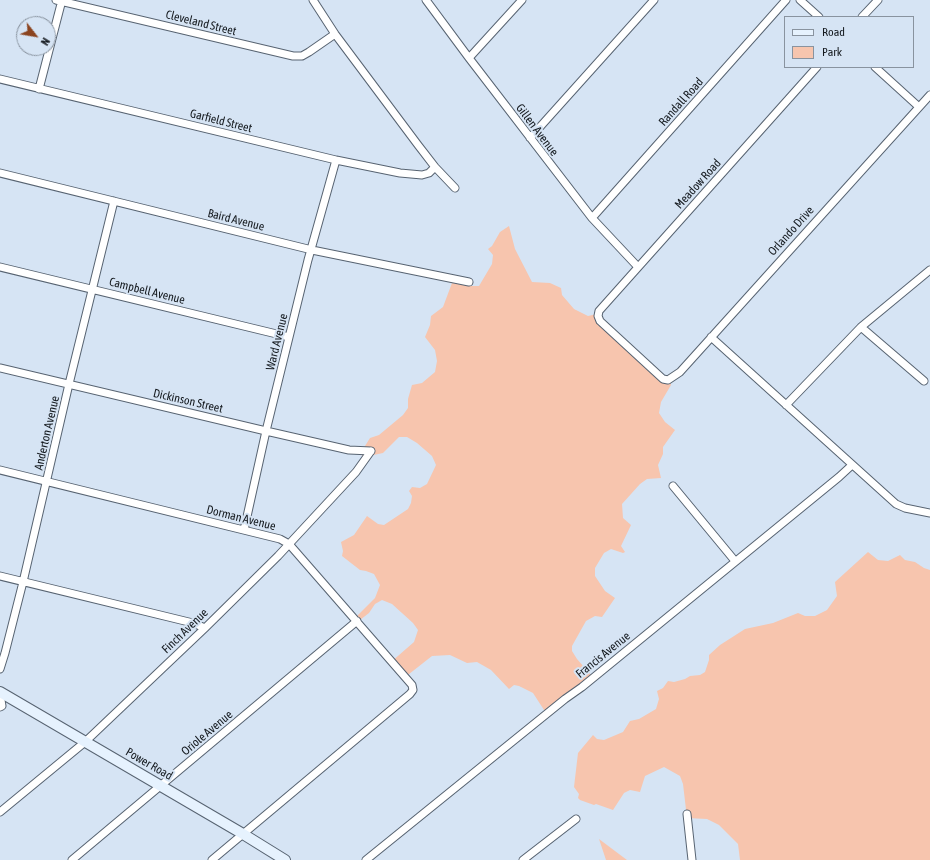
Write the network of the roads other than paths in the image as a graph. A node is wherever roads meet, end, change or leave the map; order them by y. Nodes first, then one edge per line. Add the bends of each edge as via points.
1 (60, 0) edge
2 (313, 0) edge
3 (426, 0) edge
4 (522, 0) edge
5 (654, 0) edge
6 (786, 0) edge
7 (800, 0) edge
8 (878, 0) edge
9 (818, 16) edge
10 (863, 16) edge
11 (335, 34) junction
12 (468, 58) junction
13 (816, 68) edge
14 (876, 68) edge
15 (0, 79) edge
16 (39, 89) junction
17 (930, 95) edge
18 (919, 107) junction
19 (530, 138) junction
20 (336, 160) junction
21 (435, 167) junction
22 (0, 173) edge
23 (455, 188) dead end
24 (114, 201) junction
25 (592, 218) junction
26 (312, 250) junction
27 (0, 267) edge
28 (638, 267) junction
29 (930, 270) edge
30 (468, 282) dead end
31 (92, 289) junction
32 (861, 327) junction
33 (289, 337) junction
34 (711, 338) junction
35 (0, 368) edge
36 (668, 380) joint
37 (924, 382) dead end
38 (69, 384) junction
39 (786, 404) junction
40 (266, 431) junction
41 (371, 451) joint
42 (852, 465) junction
43 (0, 470) edge
44 (47, 481) junction
45 (673, 486) dead end
46 (930, 513) edge
47 (244, 530) junction
48 (289, 544) junction
49 (735, 561) junction
50 (0, 576) edge
51 (23, 582) junction
52 (357, 622) junction
53 (205, 628) junction
54 (0, 669) edge
55 (0, 693) edge
56 (0, 707) edge
57 (85, 742) junction
58 (161, 786) junction
59 (0, 812) edge
60 (687, 814) dead end
61 (576, 819) dead end
62 (243, 834) junction
63 (72, 860) edge
64 (212, 860) edge
65 (285, 860) edge
66 (366, 860) edge
67 (523, 860) edge
68 (692, 860) edge

1 - 11 street, Cleveland Street via 293,56 302,56
1 - 16 street
2 - 11 street
3 - 12 street, Gillen Avenue
4 - 12 street
5 - 19 street
6 - 25 street, Randall Road
7 - 9 street
8 - 10 street
11 - 21 street
12 - 19 street, Gillen Avenue
13 - 28 street, Meadow Road
14 - 18 street
15 - 16 street, Garfield Street
16 - 20 street, Garfield Street
17 - 18 street, Orlando Drive
18 - 34 street, Orlando Drive
19 - 25 street, Gillen Avenue
20 - 21 street, Garfield Street via 414,175 429,173
20 - 26 street, Ward Avenue
21 - 23 street
22 - 24 street, Baird Avenue
24 - 26 street, Baird Avenue
24 - 31 street, Anderton Avenue
25 - 28 street, Gillen Avenue
26 - 30 street, Baird Avenue
26 - 33 street, Ward Avenue
27 - 31 street, Campbell Avenue
28 - 36 street, Meadow Road via 599,311 598,316 600,321 663,379
29 - 32 street
31 - 33 street, Campbell Avenue
31 - 38 street, Anderton Avenue
32 - 37 street
32 - 39 street
33 - 40 street, Ward Avenue
34 - 36 street, Orlando Drive via 680,372
34 - 39 street
35 - 38 street, Dickinson Street
38 - 40 street, Dickinson Street
38 - 44 street, Anderton Avenue
39 - 42 street
40 - 41 street, Dickinson Street via 349,450
40 - 47 street, Ward Avenue
41 - 48 street, Finch Avenue via 356,472
42 - 46 street via 896,504
42 - 49 street, Francis Avenue
43 - 44 street, Dorman Avenue
44 - 47 street, Dorman Avenue
44 - 51 street, Anderton Avenue
45 - 49 street
47 - 48 street, Dorman Avenue via 280,539
48 - 52 street, Dorman Avenue
48 - 53 street, Finch Avenue
49 - 66 street, Francis Avenue
50 - 51 street
51 - 53 street via 193,622
51 - 54 street, Anderton Avenue
52 - 58 street, Oriole Avenue
52 - 62 street, Dorman Avenue via 413,690
53 - 57 street, Finch Avenue
55 - 56 street
55 - 57 main road, Power Road
57 - 58 main road, Power Road
57 - 59 street, Finch Avenue
58 - 62 main road, Power Road
58 - 63 street, Oriole Avenue
60 - 68 street
61 - 67 street
62 - 64 street
62 - 65 main road, Power Road

